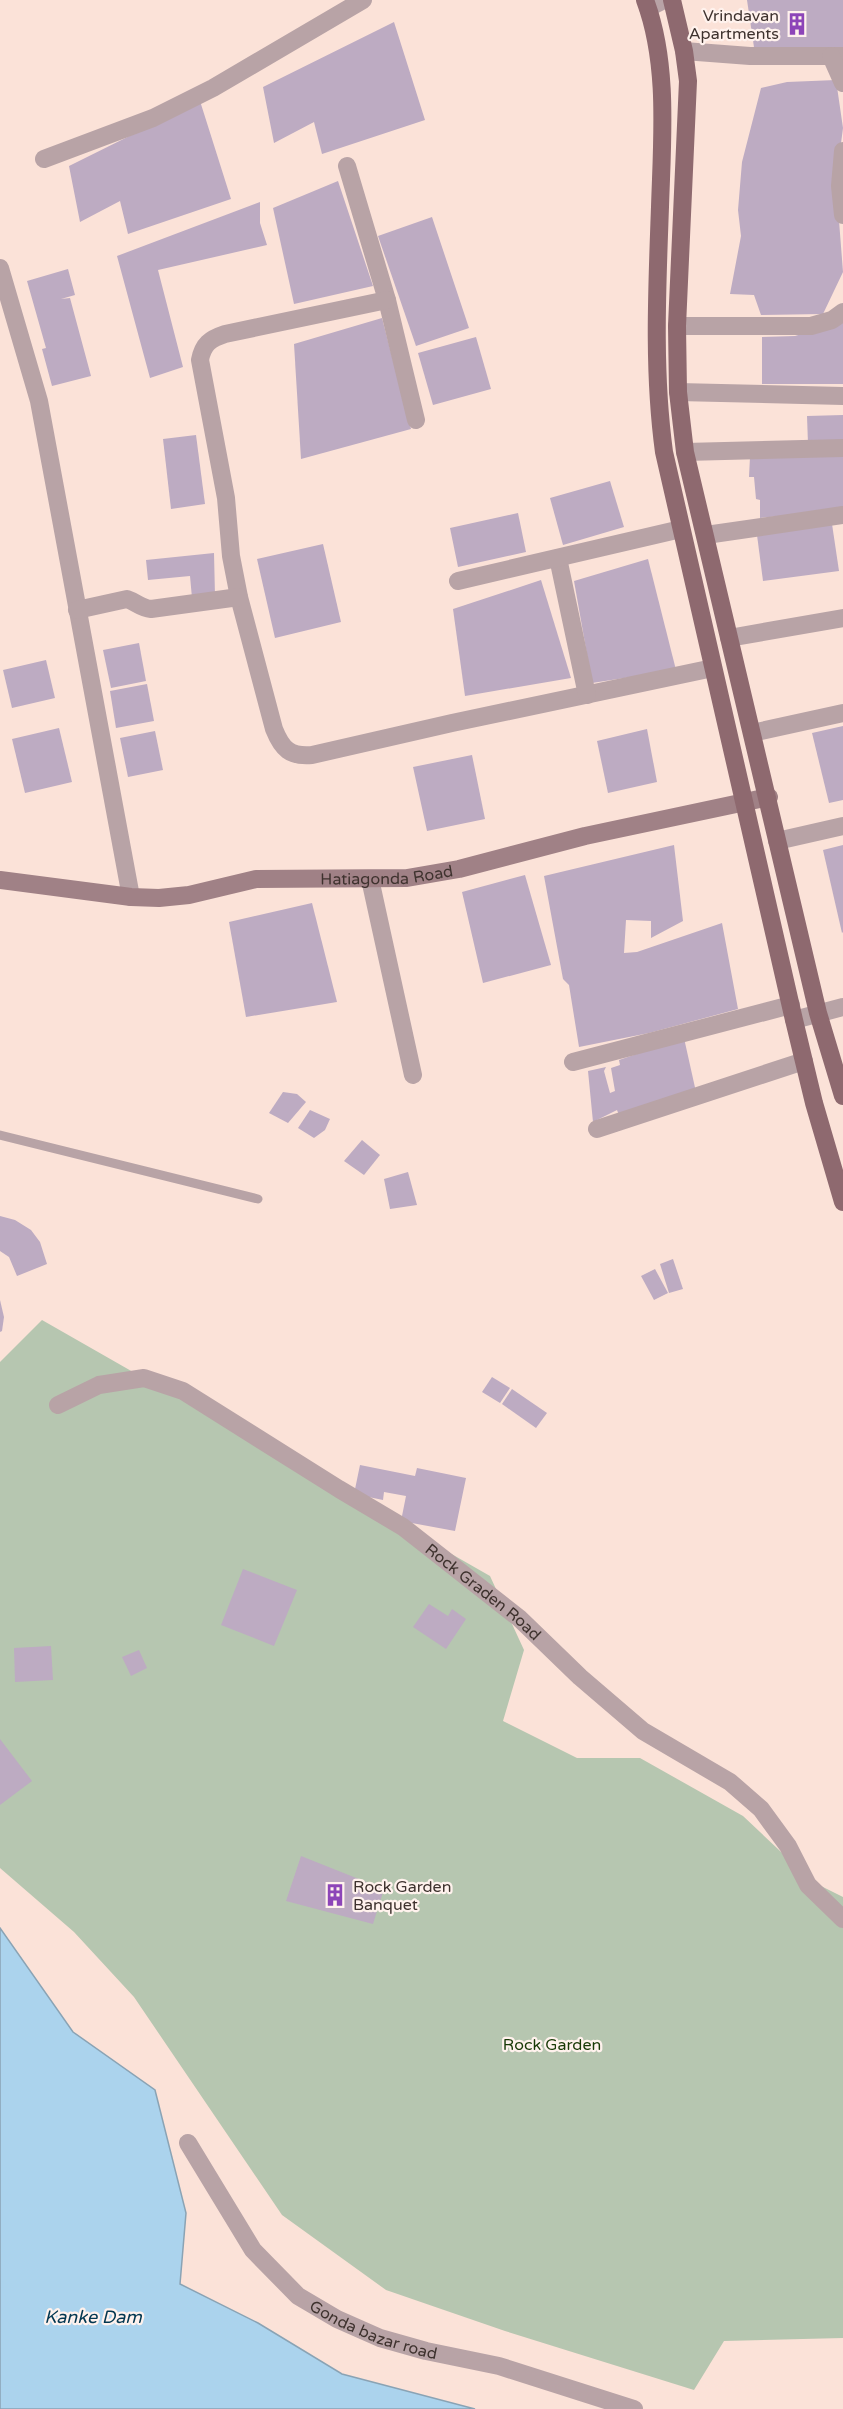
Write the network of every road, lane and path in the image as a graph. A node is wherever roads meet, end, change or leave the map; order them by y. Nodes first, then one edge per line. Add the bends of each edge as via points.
1 (363, 0) edge
2 (664, 0) edge
3 (672, 0) edge
4 (646, 4) edge
5 (684, 51) junction
6 (837, 56) edge
7 (843, 83) edge
8 (843, 151) edge
9 (44, 159) dead end
10 (347, 166) dead end
11 (843, 214) edge
12 (0, 268) edge
13 (387, 300) junction
14 (843, 312) edge
15 (677, 326) junction
16 (678, 392) junction
17 (843, 396) edge
18 (416, 420) dead end
19 (843, 448) edge
20 (686, 452) junction
21 (843, 515) edge
22 (681, 528) junction
23 (706, 535) junction
24 (558, 558) junction
25 (458, 581) dead end
26 (239, 597) junction
27 (76, 610) junction
28 (843, 618) edge
29 (729, 638) junction
30 (713, 668) junction
31 (587, 695) junction
32 (843, 713) edge
33 (752, 733) junction
34 (769, 797) junction
35 (743, 801) junction
36 (843, 826) edge
37 (777, 841) junction
38 (370, 879) junction
39 (0, 880) edge
40 (131, 897) junction
41 (843, 1006) edge
42 (793, 1012) junction
43 (818, 1013) junction
44 (804, 1061) junction
45 (573, 1062) dead end
46 (413, 1075) dead end
47 (843, 1096) edge
48 (597, 1129) dead end
49 (0, 1135) edge
50 (258, 1199) dead end
51 (843, 1202) edge
52 (58, 1405) dead end
53 (843, 1919) edge
54 (188, 2143) dead end
55 (634, 2409) edge

1 - 9 street via 213,88 153,118
2 - 4 street
3 - 5 main road
4 - 22 main road via 661,85 655,341 658,409
5 - 6 street
5 - 15 main road via 688,81
6 - 7 street
8 - 11 street
10 - 13 street
12 - 27 street via 39,401
13 - 18 street
13 - 26 street via 225,334 206,343 202,351 200,360 226,498
14 - 15 street via 811,326
15 - 16 main road
16 - 17 street
16 - 20 main road
19 - 20 street
20 - 23 main road
21 - 23 street
22 - 24 street
22 - 30 main road
23 - 29 main road
24 - 25 street
24 - 31 street
26 - 27 street via 151,609 127,599
26 - 31 street via 279,743 298,756
27 - 40 street
28 - 29 street
29 - 33 main road
30 - 31 street
30 - 35 main road
32 - 33 street
33 - 34 main road
34 - 35 street, Hatiagonda Road
34 - 37 main road
35 - 38 street, Hatiagonda Road via 459,869 407,878
35 - 42 main road
36 - 37 street
37 - 43 main road
38 - 40 street, Hatiagonda Road via 256,879 189,894
38 - 46 street
39 - 40 street, Hatiagonda Road
41 - 43 street
42 - 43 street
42 - 44 main road
42 - 45 street
43 - 47 main road
44 - 48 street
44 - 51 main road
49 - 50 lane
52 - 53 street, Rock Graden Road via 99,1385 144,1378 183,1391 403,1527 519,1618 643,1731 730,1782 761,1809 788,1846 808,1885
54 - 55 street, Gonda bazar road via 253,2250 298,2296 380,2338 499,2366

